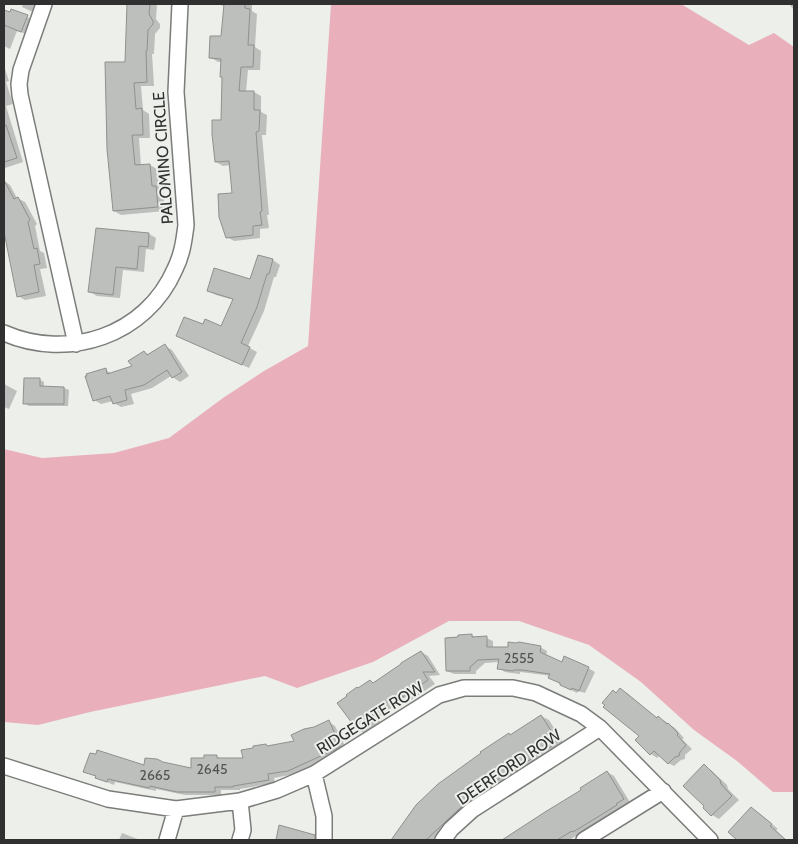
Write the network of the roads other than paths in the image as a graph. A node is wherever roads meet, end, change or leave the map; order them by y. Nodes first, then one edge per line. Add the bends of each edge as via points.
1 (44, 4) edge
2 (180, 4) edge
3 (4, 333) edge
4 (76, 344) junction
5 (600, 728) junction
6 (4, 766) edge
7 (314, 774) junction
8 (663, 791) junction
9 (240, 801) junction
10 (176, 809) junction
11 (167, 840) edge
12 (240, 840) edge
13 (324, 840) edge
14 (443, 840) edge
15 (584, 840) edge
16 (710, 840) edge

1 - 4 street via 18,84
2 - 4 street, PALOMINO CIRCLE via 176,92 186,225 180,256 167,285 147,310 107,336
3 - 4 street, PALOMINO CIRCLE via 43,343
5 - 7 street, RIDGEGATE ROW via 581,714 536,694 513,688 464,688 439,695
5 - 8 street, RIDGEGATE ROW
5 - 14 street, DEERFORD ROW via 472,810
6 - 10 street, RIDGEGATE ROW via 108,799
7 - 9 street, RIDGEGATE ROW
7 - 13 street via 324,816
8 - 15 street
8 - 16 street, RIDGEGATE ROW
9 - 10 street, RIDGEGATE ROW
9 - 12 street via 243,830
10 - 11 street

